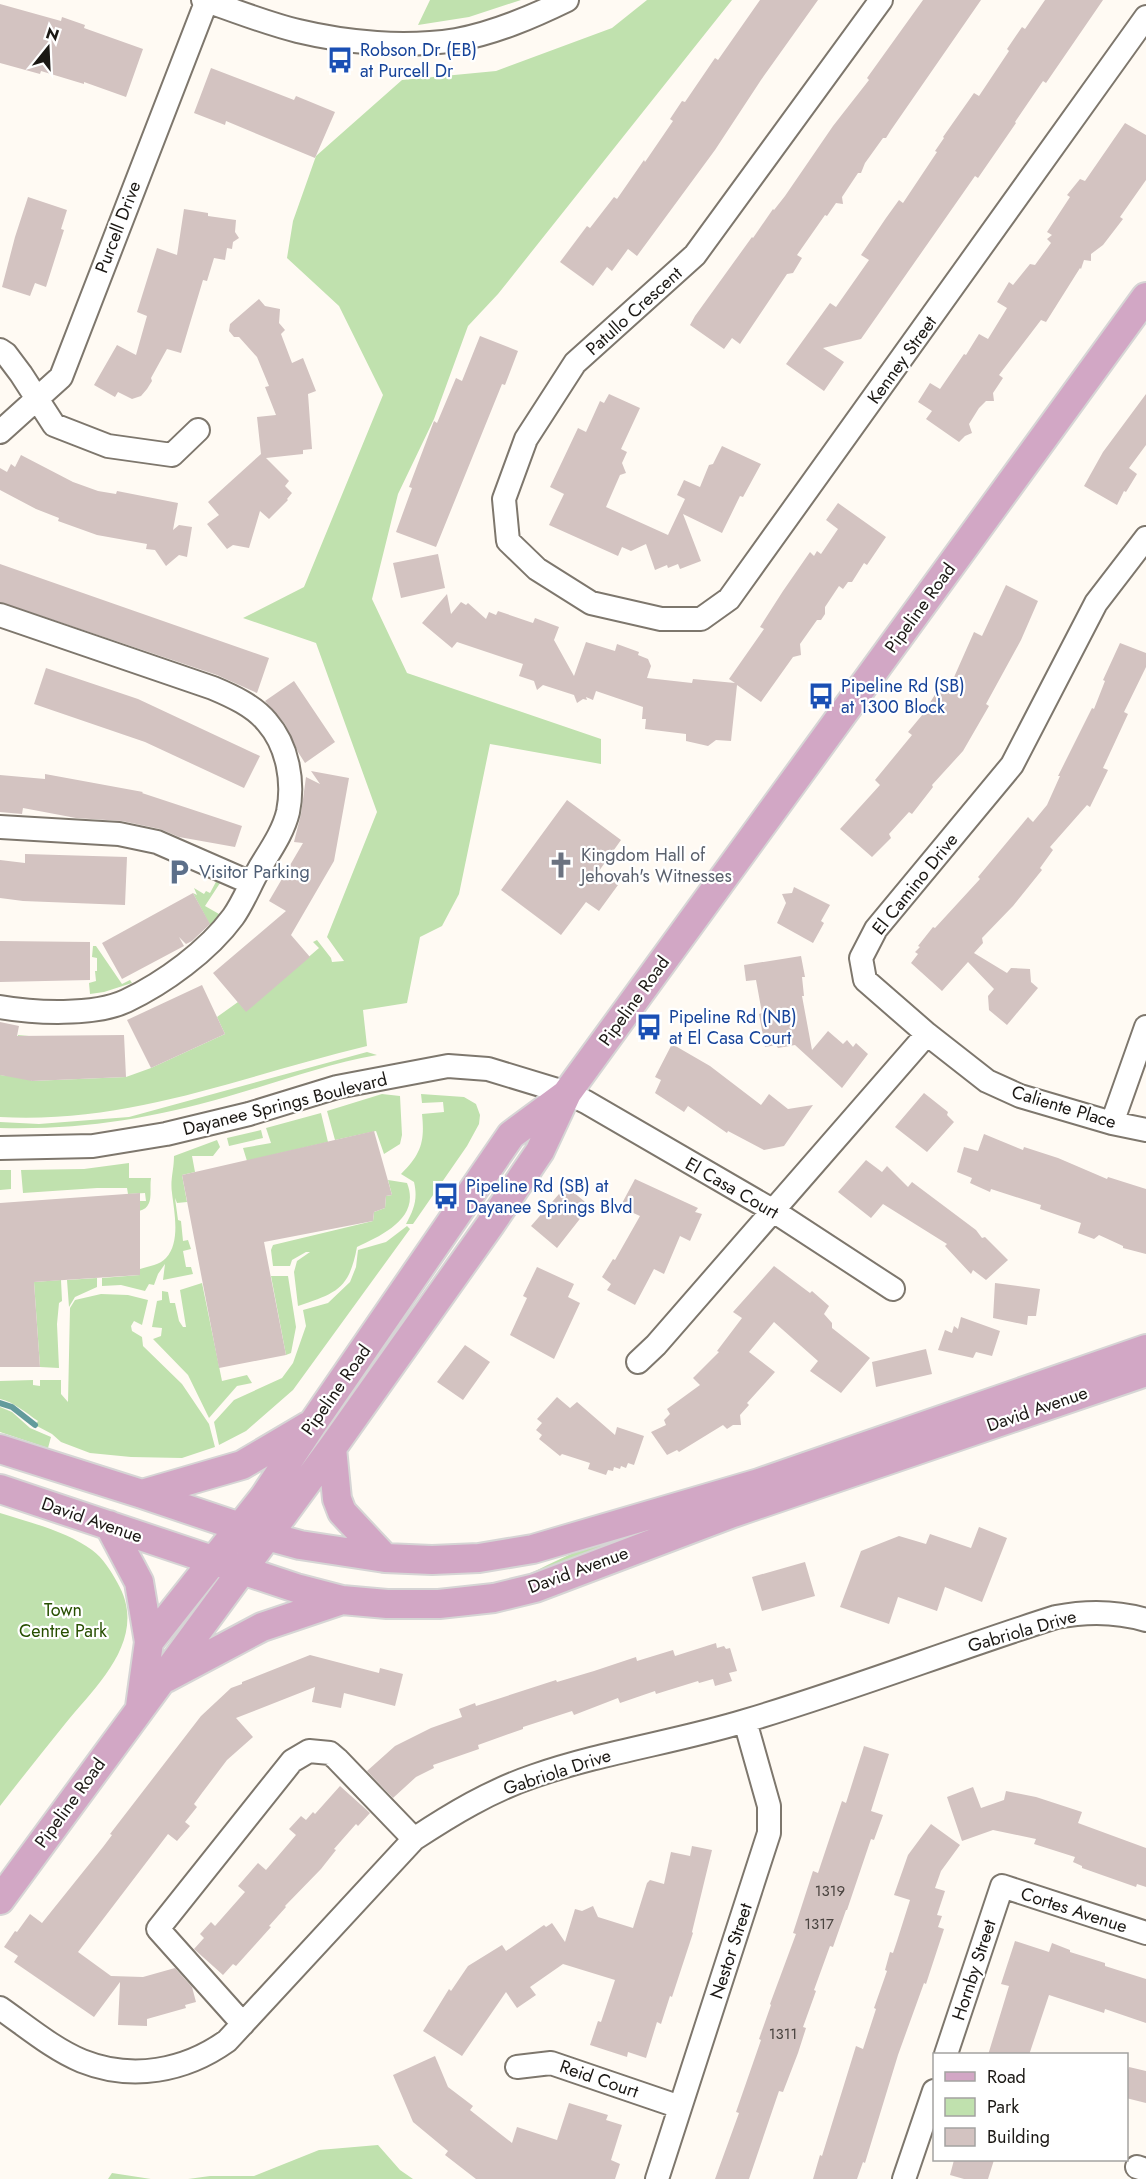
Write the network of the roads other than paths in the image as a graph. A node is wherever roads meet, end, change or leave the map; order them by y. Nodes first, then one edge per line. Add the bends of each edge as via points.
1 (205, 0) edge
2 (567, 0) edge
3 (881, 0) edge
4 (1146, 17) edge
5 (1146, 297) edge
6 (0, 350) edge
7 (37, 399) junction
8 (198, 430) dead end
9 (0, 432) edge
10 (1146, 538) edge
11 (610, 607) joint
12 (0, 615) edge
13 (0, 827) edge
14 (251, 883) junction
15 (0, 1007) edge
16 (1146, 1027) edge
17 (927, 1034) junction
18 (567, 1093) junction
19 (1112, 1123) junction
20 (1146, 1130) edge
21 (0, 1148) edge
22 (772, 1210) junction
23 (893, 1289) dead end
24 (1146, 1349) edge
25 (638, 1362) dead end
26 (1146, 1372) edge
27 (312, 1423) junction
28 (332, 1448) junction
29 (0, 1449) edge
30 (0, 1489) edge
31 (142, 1494) junction
32 (109, 1525) junction
33 (240, 1527) junction
34 (267, 1536) junction
35 (385, 1558) junction
36 (213, 1561) junction
37 (242, 1571) junction
38 (342, 1599) junction
39 (1145, 1615) edge
40 (149, 1642) junction
41 (161, 1681) junction
42 (140, 1707) junction
43 (745, 1721) junction
44 (414, 1839) junction
45 (33, 1855) junction
46 (0, 1870) edge
47 (1002, 1886) joint
48 (0, 1899) edge
49 (1146, 1933) edge
50 (0, 2008) edge
51 (243, 2024) junction
52 (947, 2053) edge
53 (517, 2067) dead end
54 (933, 2094) edge
55 (680, 2107) junction
56 (657, 2179) edge
57 (904, 2179) edge

1 - 2 street via 266,22 332,38 415,43 456,40 501,28
1 - 7 street, Purcell Drive via 61,377
3 - 11 street, Patullo Crescent via 695,255 575,363 526,439 504,499 508,540 537,569 591,603
4 - 11 street, Kenney Street via 729,599 701,620 661,619
5 - 18 main road, Pipeline Road
6 - 7 street
7 - 8 street via 54,425 108,446 172,455
7 - 9 street, Purcell Drive
10 - 17 street, El Camino Drive via 1096,603 1012,765 876,929 861,958 866,980
12 - 14 street via 213,688 236,698 267,722 285,752 290,780 288,813
13 - 14 street via 119,834 157,842
14 - 15 street via 213,942 124,1002 78,1012
16 - 19 street
17 - 19 street, Caliente Place via 987,1081 1020,1096
17 - 22 street
18 - 21 street, Dayanee Springs Boulevard via 488,1070 448,1066 337,1087 166,1134 93,1146
18 - 22 street, El Casa Court
18 - 27 main road, Pipeline Road via 511,1134
18 - 28 main road, Pipeline Road via 540,1151
19 - 20 street, Caliente Place
22 - 23 street, El Casa Court
22 - 25 street
24 - 35 main road, David Avenue via 759,1483 533,1549 479,1558
26 - 38 main road, David Avenue via 733,1513 535,1588 439,1605
27 - 31 main road via 242,1464
27 - 33 main road, Pipeline Road
28 - 34 main road, Pipeline Road
28 - 35 main road via 342,1512
29 - 31 main road, David Avenue
30 - 32 main road, David Avenue
31 - 33 main road, David Avenue
32 - 36 main road, David Avenue
32 - 40 main road via 139,1582
33 - 34 main road, David Avenue
33 - 36 main road, Pipeline Road
34 - 35 main road, David Avenue via 323,1550
34 - 37 main road, Pipeline Road
36 - 37 main road, David Avenue
36 - 40 main road, Pipeline Road
37 - 38 main road, David Avenue
37 - 41 main road, Pipeline Road
38 - 41 main road via 262,1628
39 - 43 street, Gabriola Drive via 1093,1612 1056,1617
40 - 42 main road, Pipeline Road
41 - 42 main road, Pipeline Road
42 - 45 main road, Pipeline Road
43 - 44 street, Gabriola Drive via 533,1776 485,1796
43 - 55 street, Nestor Street via 769,1806 769,1833
44 - 51 street, Gabriola Drive
44 - 51 street via 330,1754 309,1751 292,1761 158,1929
45 - 46 main road
45 - 48 main road, Pipeline Road
47 - 49 street, Cortes Avenue
47 - 52 street, Hornby Street
50 - 51 street, Gabriola Drive via 70,2055 125,2071 163,2070 197,2059 227,2041
53 - 55 street, Reid Court via 551,2063
54 - 57 street
55 - 56 street, Nestor Street

